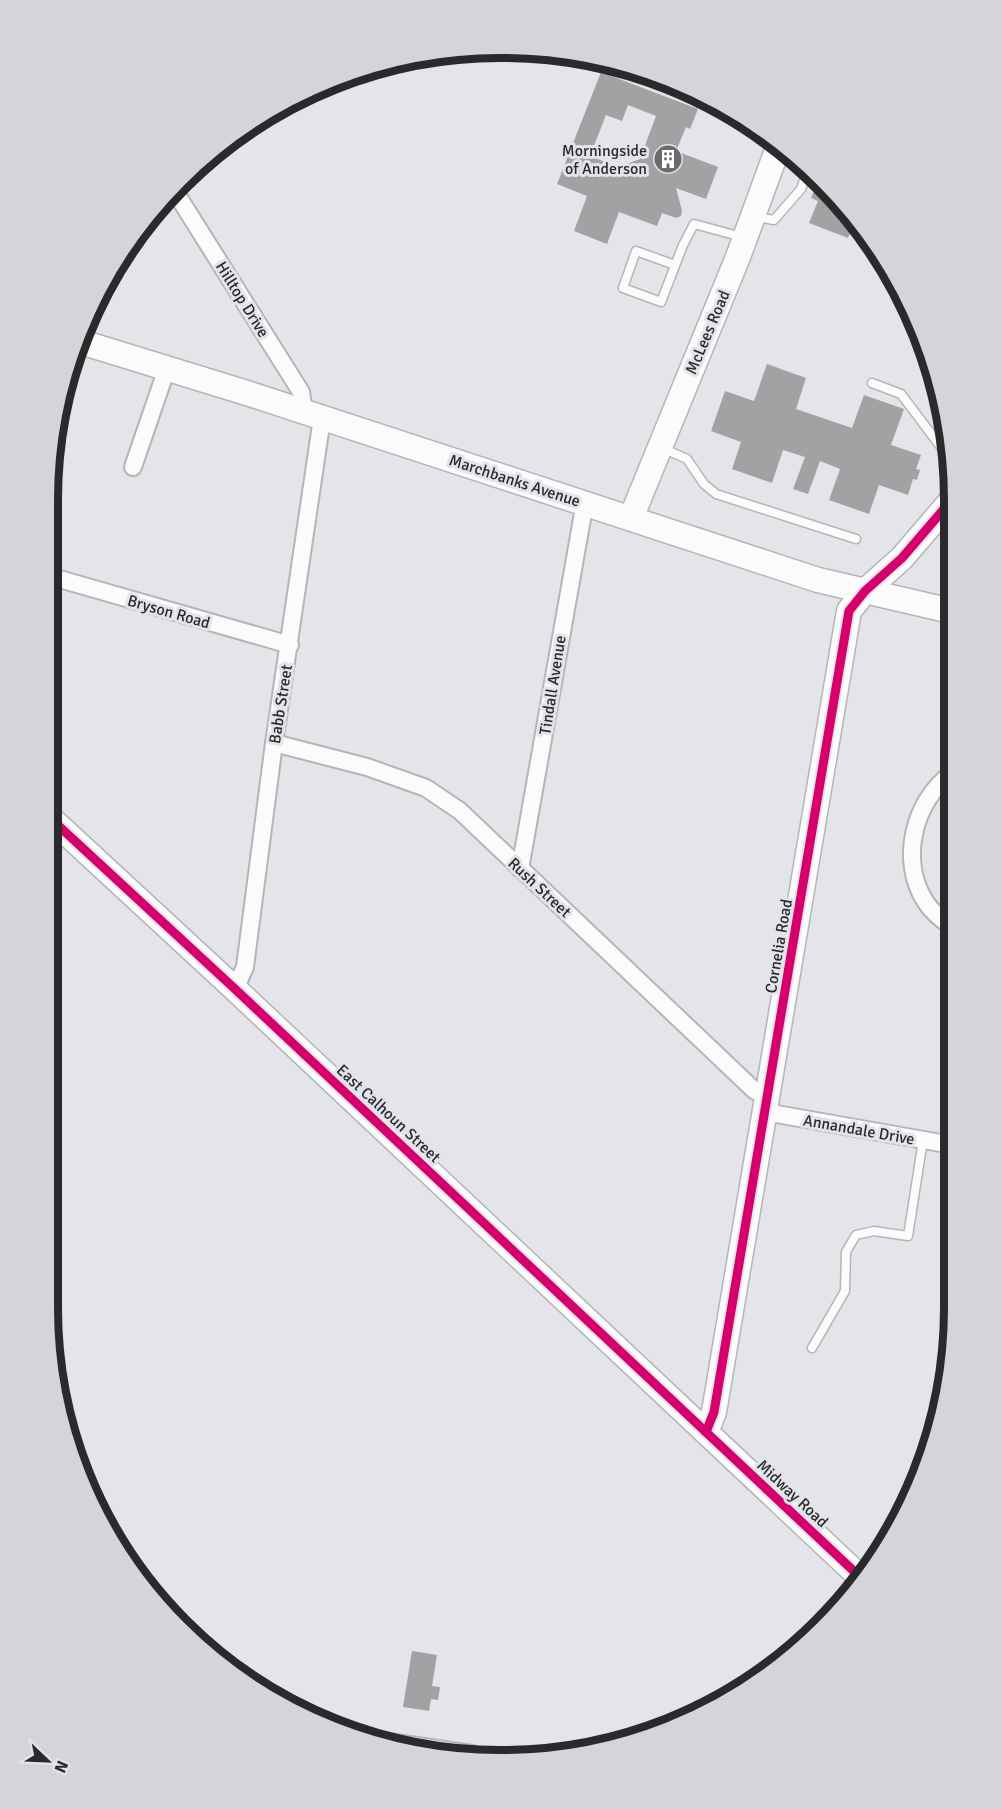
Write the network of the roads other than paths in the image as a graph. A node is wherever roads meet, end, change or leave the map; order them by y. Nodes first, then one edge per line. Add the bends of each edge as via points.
1 (776, 154) edge
2 (805, 179) edge
3 (179, 198) edge
4 (749, 227) junction
5 (675, 265) junction
6 (88, 344) edge
7 (167, 368) junction
8 (872, 383) dead end
9 (313, 415) junction
10 (659, 446) junction
11 (940, 446) edge
12 (133, 467) dead end
13 (585, 502) junction
14 (944, 509) edge
15 (631, 518) junction
16 (856, 539) dead end
17 (58, 579) edge
18 (865, 591) junction
19 (944, 609) edge
20 (290, 645) junction
21 (274, 743) junction
22 (944, 780) edge
23 (58, 827) edge
24 (520, 869) junction
25 (944, 919) edge
26 (235, 989) junction
27 (766, 1103) junction
28 (923, 1140) junction
29 (944, 1144) edge
30 (812, 1348) dead end
31 (706, 1432) junction
32 (855, 1573) edge

1 - 4 street, McLees Road
2 - 4 lane via 801,189 774,220
3 - 9 street, Hilltop Drive
4 - 5 lane via 694,224
4 - 10 street, McLees Road
5 - 5 lane via 661,302 623,288 636,251
6 - 7 street, Marchbanks Avenue
7 - 9 street, Marchbanks Avenue
7 - 12 street
8 - 11 lane via 901,393
9 - 13 street, Marchbanks Avenue
9 - 20 street, Babb Street
10 - 15 street, McLees Road
10 - 16 lane via 687,459 716,494
13 - 15 street, Marchbanks Avenue
13 - 24 street, Tindall Avenue
14 - 18 street, Cornelia Road via 902,558
15 - 18 street, Marchbanks Avenue via 818,580
17 - 20 street, Bryson Road
18 - 19 street, Marchbanks Avenue
18 - 27 street, Cornelia Road via 849,611 840,657
20 - 21 street, Babb Street
21 - 24 street, Rush Street via 367,767 426,788 460,811
21 - 26 street, Babb Street via 244,967
22 - 25 street via 933,790 921,813 911,850 925,901
23 - 26 street, East Calhoun Street
24 - 27 street, Rush Street
26 - 31 street, East Calhoun Street
27 - 28 street, Annandale Drive
27 - 31 street, Cornelia Road via 716,1401
28 - 29 street, Annandale Drive
28 - 30 lane via 908,1236 874,1232 855,1235 846,1252 845,1291
31 - 32 street, Midway Road

